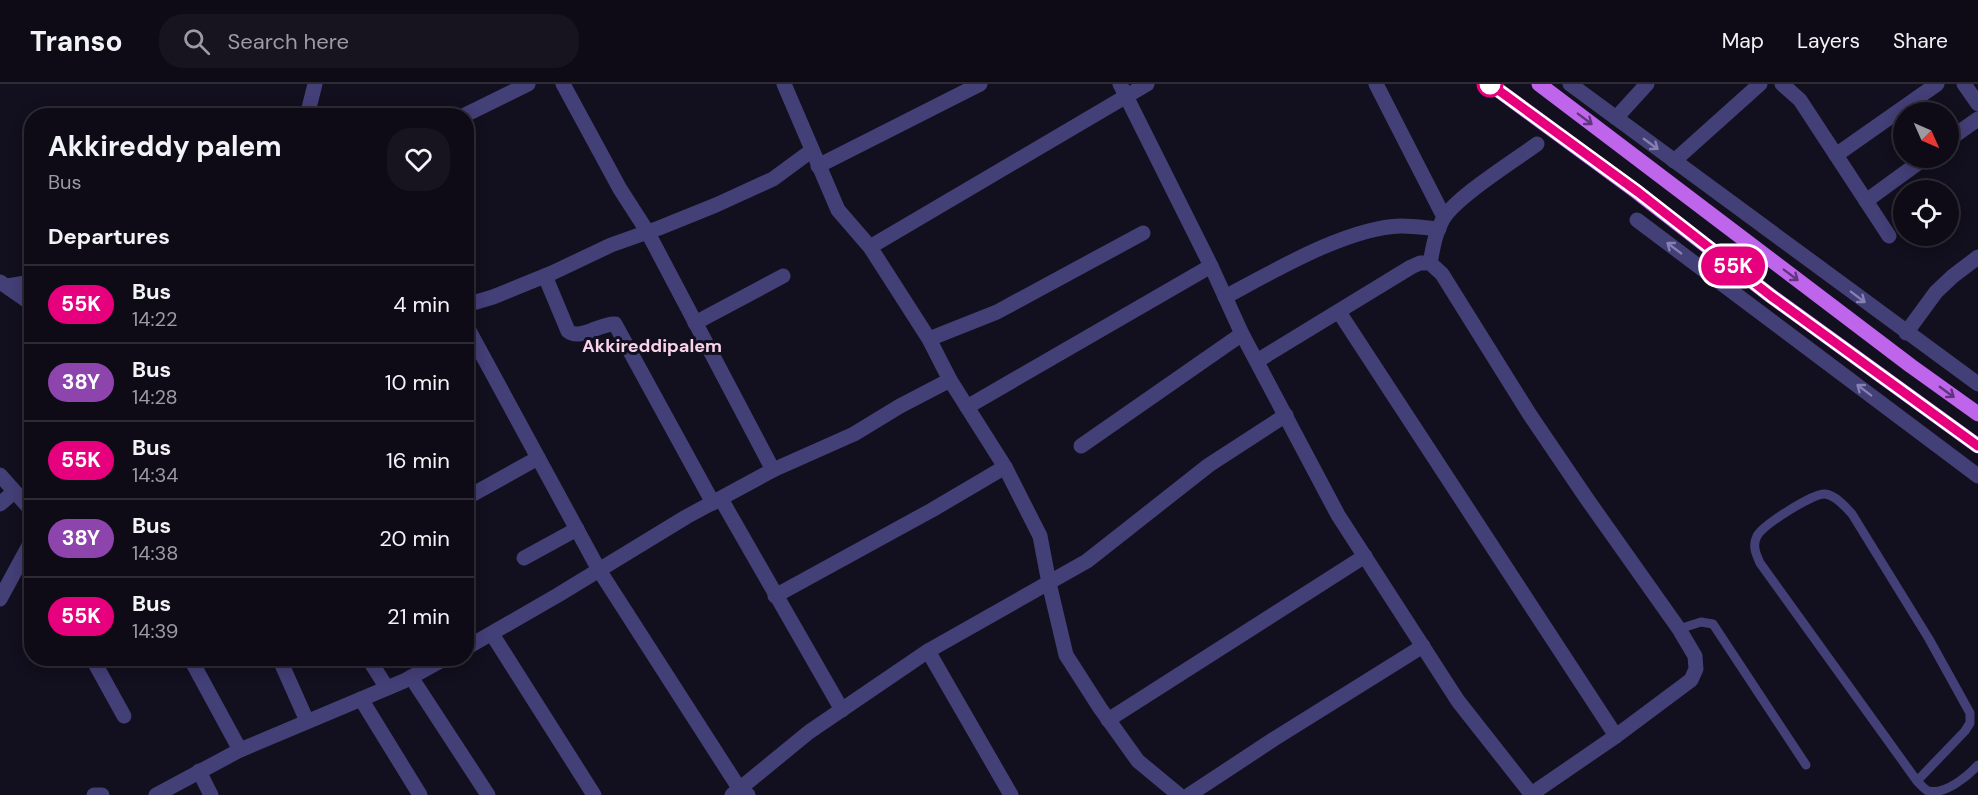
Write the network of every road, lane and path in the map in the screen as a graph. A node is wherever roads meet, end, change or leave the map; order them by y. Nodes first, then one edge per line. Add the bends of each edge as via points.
1 (315, 84) edge
2 (528, 84) edge
3 (563, 84) edge
4 (784, 84) edge
5 (980, 84) edge
6 (1147, 84) edge
7 (1376, 84) edge
8 (1490, 84) edge
9 (1539, 84) edge
10 (1570, 84) edge
11 (1647, 84) edge
12 (1760, 84) edge
13 (1937, 84) edge
14 (1964, 84) edge
15 (1790, 86) edge
16 (1124, 90) edge
17 (1978, 104) edge
18 (309, 108) edge
19 (474, 111) edge
20 (1616, 118) junction
21 (1978, 119) edge
22 (1959, 132) edge
23 (1537, 144) dead end
24 (811, 151) junction
25 (1836, 155) junction
26 (1674, 161) junction
27 (818, 166) junction
28 (1911, 168) edge
29 (1866, 201) junction
30 (1637, 220) dead end
31 (1441, 223) junction
32 (647, 231) junction
33 (1143, 233) dead end
34 (1888, 236) dead end
35 (870, 248) junction
36 (1978, 257) edge
37 (1430, 263) junction
38 (1211, 266) junction
39 (545, 276) junction
40 (783, 276) dead end
41 (24, 283) edge
42 (4, 284) edge
43 (1225, 297) junction
44 (24, 298) edge
45 (474, 302) edge
46 (1339, 312) junction
47 (695, 322) junction
48 (1906, 333) junction
49 (1242, 334) junction
50 (929, 339) junction
51 (474, 340) edge
52 (1257, 361) junction
53 (950, 380) junction
54 (1978, 384) edge
55 (967, 407) junction
56 (1978, 414) edge
57 (1286, 415) junction
58 (1081, 446) dead end
59 (1978, 446) edge
60 (538, 458) junction
61 (1005, 467) junction
62 (773, 470) junction
63 (0, 475) edge
64 (1978, 476) edge
65 (14, 492) junction
66 (474, 494) edge
67 (717, 501) junction
68 (24, 503) edge
69 (0, 504) edge
70 (577, 529) junction
71 (24, 555) edge
72 (1365, 556) junction
73 (524, 558) dead end
74 (599, 570) junction
75 (1049, 583) junction
76 (776, 596) junction
77 (0, 599) edge
78 (1679, 629) junction
79 (492, 633) junction
80 (474, 643) edge
81 (1423, 646) junction
82 (928, 651) junction
83 (96, 666) edge
84 (194, 666) edge
85 (283, 666) edge
86 (373, 666) edge
87 (431, 666) edge
88 (411, 677) junction
89 (387, 688) junction
90 (362, 699) junction
91 (842, 710) junction
92 (124, 716) dead end
93 (1108, 720) junction
94 (308, 721) junction
95 (1616, 736) junction
96 (240, 750) junction
97 (1806, 765) dead end
98 (1978, 765) edge
99 (199, 771) junction
100 (1917, 781) junction
101 (740, 793) edge
102 (1533, 794) edge
103 (94, 795) edge
104 (102, 795) edge
105 (156, 795) edge
106 (211, 795) edge
107 (420, 795) edge
108 (488, 795) edge
109 (594, 795) edge
110 (1011, 795) edge
111 (1179, 795) edge
112 (1189, 795) edge

1 - 18 street
2 - 19 street
3 - 32 street
4 - 24 street
5 - 27 street
6 - 16 street
7 - 31 street
8 - 59 main road
9 -> 56 main road
10 - 20 street
11 - 20 street
12 - 26 street
13 - 25 street
14 - 17 street
15 - 25 street
16 - 35 street
16 - 38 street
20 -> 26 street
21 - 22 street
23 - 31 street via 1456,203
24 - 27 street
24 - 32 street via 773,179
25 - 29 street
26 -> 48 street
27 - 35 street via 837,210
28 - 29 street
29 - 34 street
64 -> 30 street
31 - 37 street
31 - 43 street via 1374,230 1303,256
32 - 39 street
32 - 47 street
33 - 50 street via 997,312
35 - 50 street
36 - 48 street via 1936,292
37 - 46 street via 1411,267
37 - 78 street via 1442,274 1536,424
38 - 43 street
38 - 55 street
39 - 45 street
39 - 67 street via 572,334 615,324
40 - 47 street
41 - 42 street
42 - 44 street
43 - 49 street
46 - 52 street
46 - 95 street
47 - 62 street
48 - 54 street
49 - 52 street
49 - 58 street
50 - 53 street
51 - 60 street
52 - 57 street
53 - 55 street
53 - 62 street via 854,434
55 - 61 street
57 - 72 street via 1338,515
57 - 75 street via 1209,465 1100,552
60 - 66 street
60 - 70 street
61 - 75 street via 1040,536
61 - 76 street
62 - 67 street
63 - 65 street
65 - 68 street
65 - 69 street
67 - 74 street
67 - 76 street
70 - 73 street
70 - 74 street
71 - 77 street
72 - 81 street
72 - 93 street
74 - 79 street
74 - 101 street
75 - 82 street
75 - 93 street via 1066,655
76 - 91 street
78 - 95 street via 1695,656 1696,669 1691,680
78 - 97 lane via 1701,622 1713,624
79 - 80 street
79 - 109 street
81 - 102 street via 1458,701
81 - 112 street
82 - 91 street
82 - 110 street
83 - 92 street
84 - 96 street
85 - 94 street
86 - 89 street
87 - 88 street
88 - 89 street
88 - 108 street
89 - 90 street
90 - 94 street
90 - 107 street
91 - 101 street via 809,732
93 - 111 street via 1137,761
94 - 96 street
95 - 102 street
96 - 99 street
98 - 100 lane via 1947,791 1936,794
99 - 105 street
99 - 106 street
100 - 100 lane via 1965,731 1970,713 1852,514 1826,494 1813,496 1764,527 1754,551
103 - 104 street

